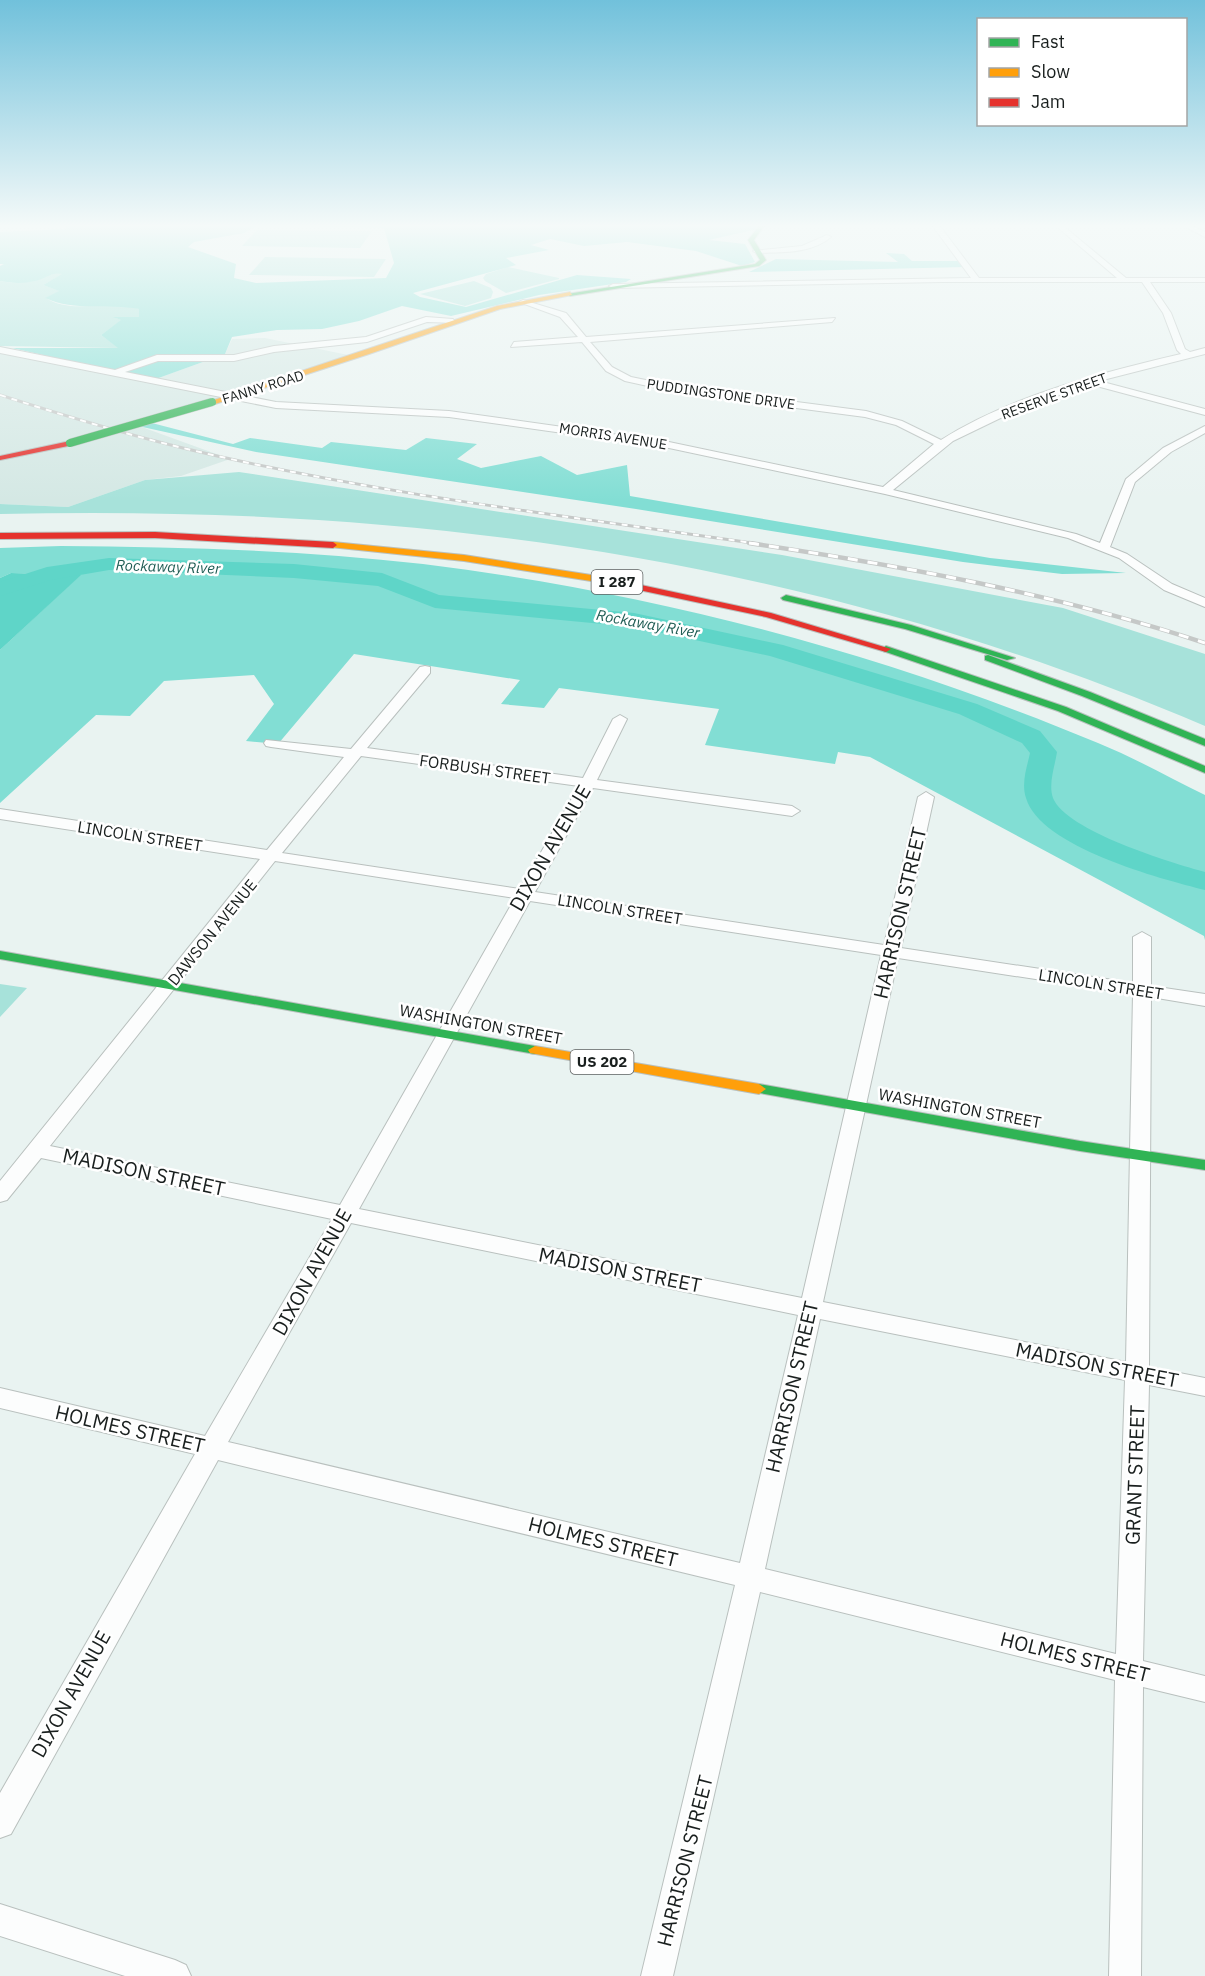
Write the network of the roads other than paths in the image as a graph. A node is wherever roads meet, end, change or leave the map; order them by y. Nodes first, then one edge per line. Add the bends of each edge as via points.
1 (467, 317) edge
2 (565, 317) edge
3 (1171, 317) edge
4 (832, 320) dead end
5 (453, 321) junction
6 (581, 338) junction
7 (514, 345) dead end
8 (0, 350) edge
9 (1205, 351) edge
10 (1189, 355) junction
11 (115, 372) junction
12 (1089, 381) junction
13 (235, 396) junction
14 (1205, 412) edge
15 (1205, 429) edge
16 (942, 444) junction
17 (0, 458) edge
18 (885, 491) junction
19 (172, 522) dead end
20 (0, 523) edge
21 (0, 536) edge
22 (1104, 547) junction
23 (1205, 603) edge
24 (425, 670) dead end
25 (620, 719) dead end
26 (1205, 731) edge
27 (271, 743) dead end
28 (1205, 743) edge
29 (356, 753) junction
30 (1205, 770) edge
31 (588, 783) junction
32 (926, 797) dead end
33 (792, 811) dead end
34 (0, 814) edge
35 (272, 856) junction
36 (524, 894) junction
37 (1142, 937) dead end
38 (892, 951) junction
39 (0, 955) edge
40 (170, 985) junction
41 (1141, 990) junction
42 (1205, 1000) edge
43 (446, 1034) junction
44 (856, 1106) junction
45 (36, 1150) junction
46 (1141, 1155) junction
47 (1205, 1165) edge
48 (0, 1195) edge
49 (345, 1214) junction
50 (810, 1308) junction
51 (1138, 1373) junction
52 (1205, 1387) edge
53 (0, 1398) edge
54 (210, 1448) junction
55 (750, 1577) junction
56 (1129, 1670) junction
57 (1205, 1689) edge
58 (0, 1823) edge
59 (0, 1920) edge
60 (175, 1976) edge
61 (657, 1976) edge
62 (1125, 1976) edge

1 - 5 main road, FANNY ROAD
2 - 6 street, PUDDINGSTONE DRIVE
3 - 10 street via 1181,350
4 - 6 street
5 - 11 street via 426,319 367,339 274,349 234,358 157,358
5 - 13 main road, FANNY ROAD
6 - 7 street
6 - 16 street, PUDDINGSTONE DRIVE via 609,369 628,379 866,414 898,423
8 - 11 street, MORRIS AVENUE
9 - 10 street, RESERVE STREET
10 - 12 street, RESERVE STREET
11 - 13 street, MORRIS AVENUE
12 - 14 street
12 - 16 street, RESERVE STREET via 1036,400
13 - 17 main road, FANNY ROAD, bridge via 70,443
13 - 18 street, MORRIS AVENUE via 288,406 449,414 625,436
15 - 22 street via 1167,450 1130,482
16 - 18 street, RESERVE STREET
18 - 22 street, MORRIS AVENUE
19 - 20 main road
21 - 30 main road, I 287 via 163,536 315,543 479,559 640,586 795,621 930,661 1061,708
22 - 23 street, MORRIS AVENUE via 1168,587
24 - 29 street, DAWSON AVENUE
25 - 31 street, DIXON AVENUE
26 - 28 main road via 1096,688 960,642 771,596 878,624 997,662
27 - 29 street, FORBUSH STREET
29 - 31 street, FORBUSH STREET
29 - 35 street, DAWSON AVENUE
31 - 33 street, FORBUSH STREET
31 - 36 street, DIXON AVENUE
32 - 38 street, HARRISON STREET
34 - 35 street, LINCOLN STREET
35 - 36 street, LINCOLN STREET
35 - 40 street, DAWSON AVENUE
36 - 38 street, LINCOLN STREET
36 - 43 street, DIXON AVENUE
37 - 41 street, GRANT STREET
38 - 41 street, LINCOLN STREET
38 - 44 street, HARRISON STREET
39 - 40 main road, WASHINGTON STREET / US 202
40 - 43 main road, WASHINGTON STREET / US 202
40 - 45 street, DAWSON AVENUE
41 - 42 street, LINCOLN STREET
41 - 46 street, GRANT STREET
43 - 44 main road, WASHINGTON STREET / US 202
43 - 49 street, DIXON AVENUE
44 - 46 main road, WASHINGTON STREET / US 202
44 - 50 street, HARRISON STREET
45 - 48 street, DAWSON AVENUE
45 - 49 street, MADISON STREET
46 - 47 main road, WASHINGTON STREET / US 202
46 - 51 street, GRANT STREET
49 - 50 street, MADISON STREET
49 - 54 street, DIXON AVENUE
50 - 51 street, MADISON STREET
50 - 55 street, HARRISON STREET
51 - 52 street, MADISON STREET
51 - 56 street, GRANT STREET
53 - 54 street, HOLMES STREET
54 - 55 street, HOLMES STREET
54 - 58 street, DIXON AVENUE
55 - 56 street, HOLMES STREET
55 - 61 street, HARRISON STREET
56 - 57 street, HOLMES STREET
56 - 62 street, GRANT STREET
59 - 60 street

